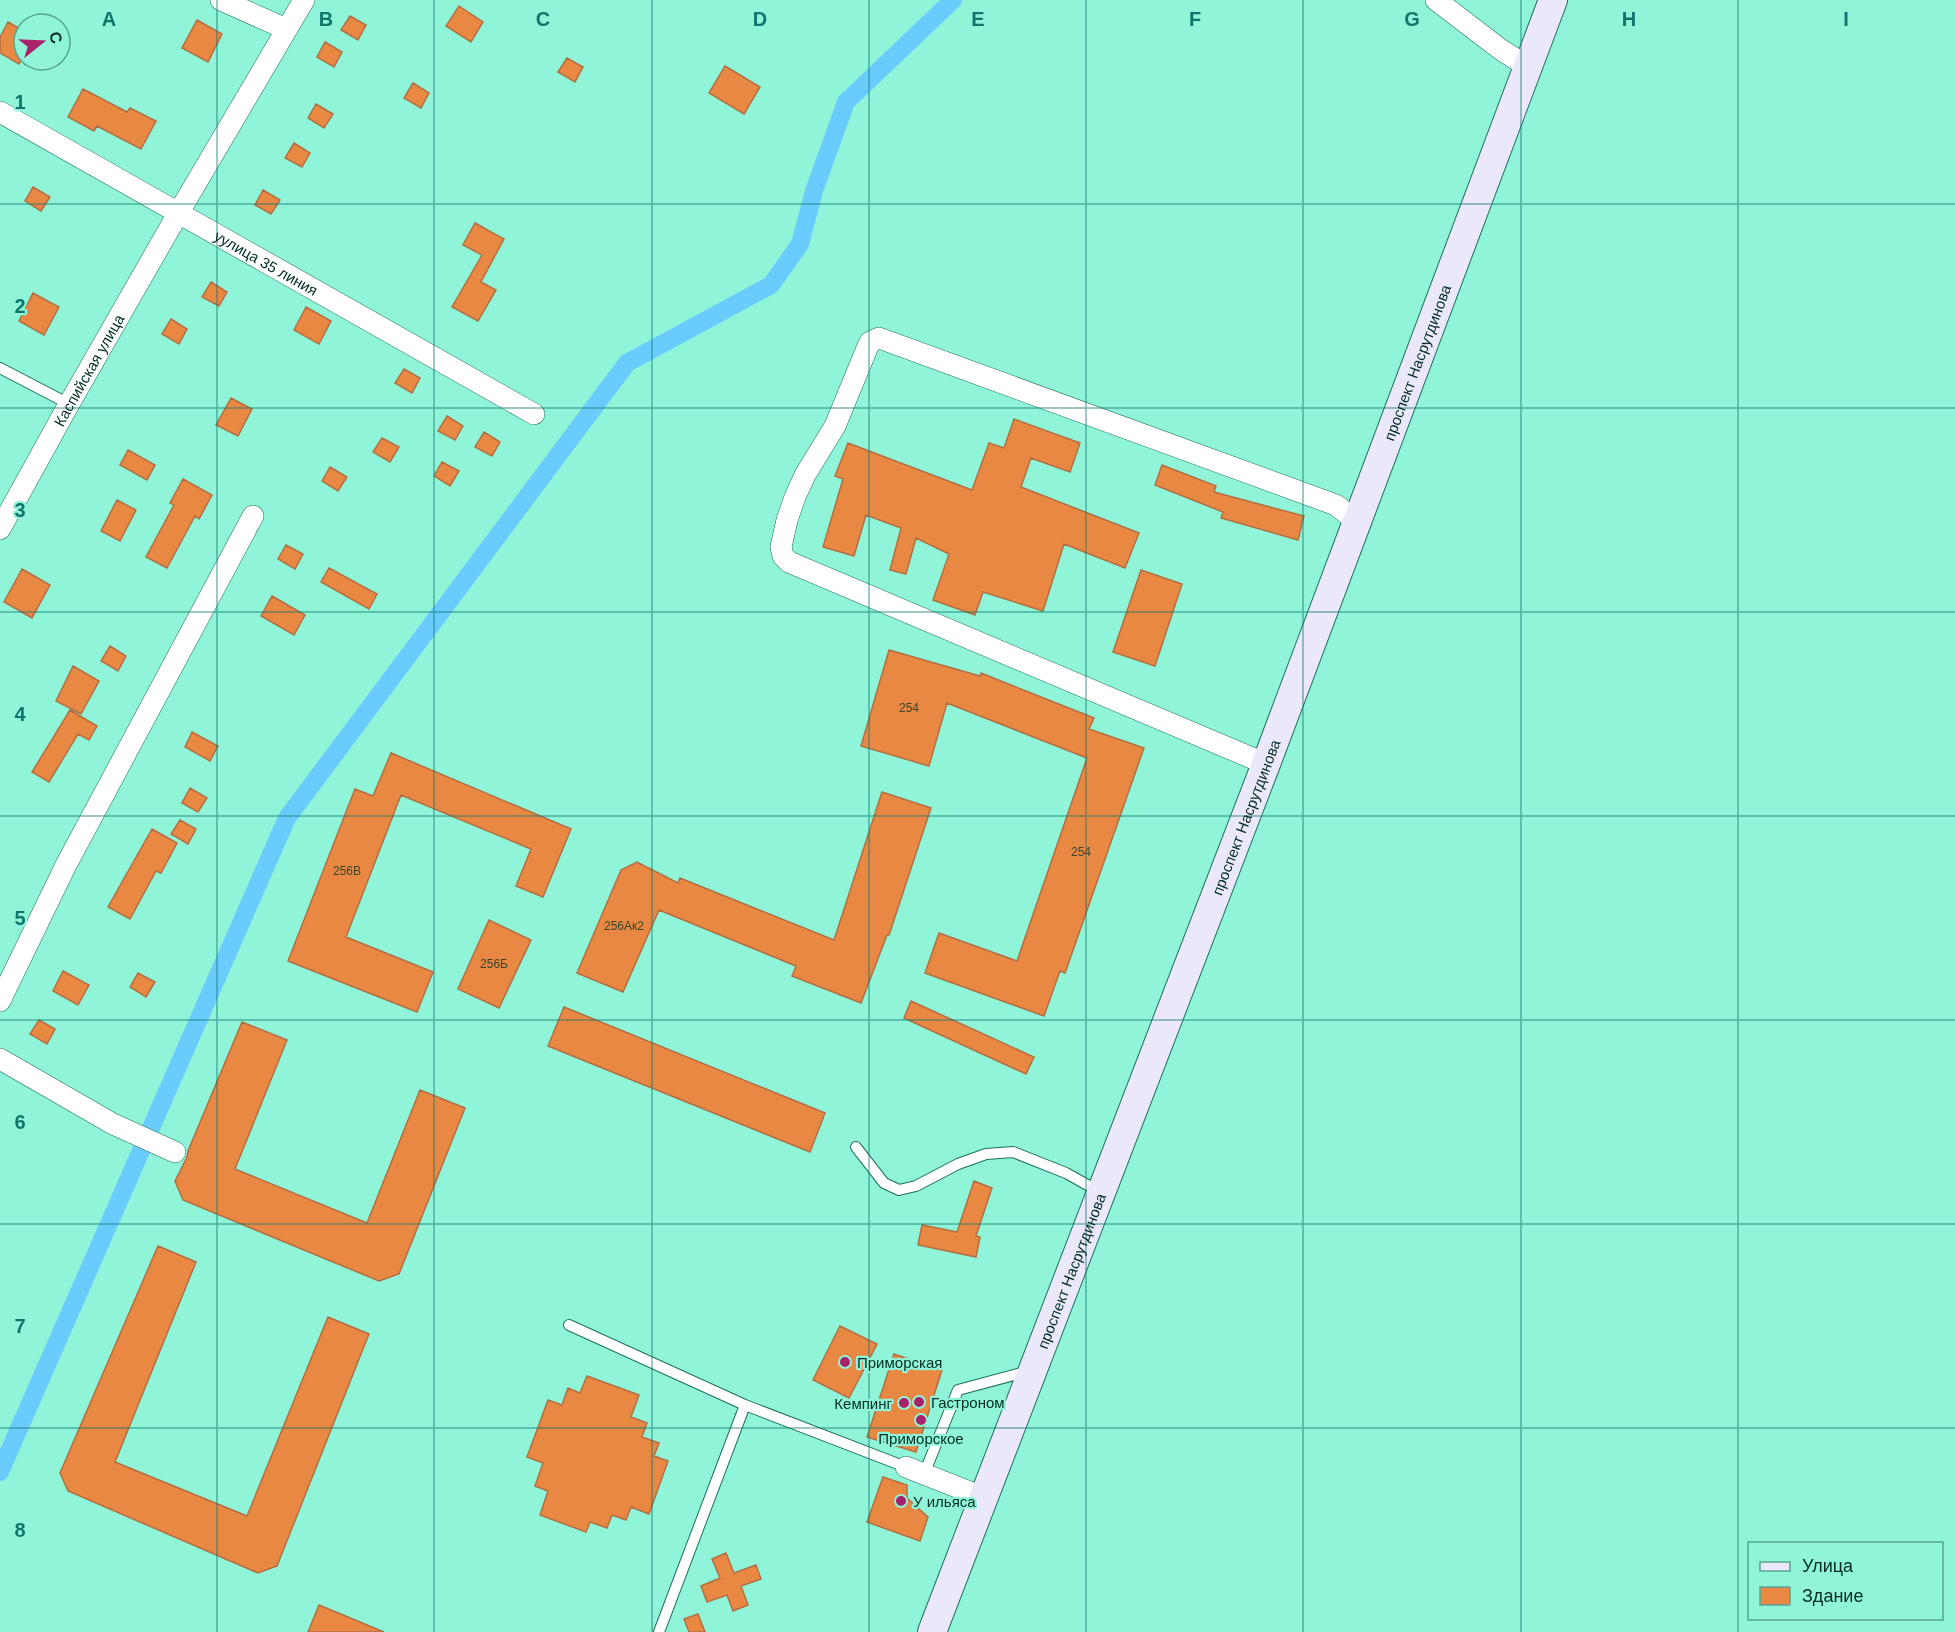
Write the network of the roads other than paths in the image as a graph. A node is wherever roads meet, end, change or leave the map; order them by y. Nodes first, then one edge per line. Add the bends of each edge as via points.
1 (221, 0) edge
2 (304, 0) edge
3 (1436, 0) edge
4 (1553, 0) edge
5 (286, 29) junction
6 (1528, 67) junction
7 (0, 112) edge
8 (179, 212) junction
9 (0, 368) edge
10 (69, 404) junction
11 (534, 414) dead end
12 (253, 516) dead end
13 (1356, 521) junction
14 (0, 529) edge
15 (1266, 764) junction
16 (0, 1000) edge
17 (0, 1059) edge
18 (856, 1147) dead end
19 (175, 1152) dead end
20 (1100, 1193) junction
21 (569, 1325) dead end
22 (1032, 1370) junction
23 (744, 1405) junction
24 (915, 1471) junction
25 (985, 1498) junction
26 (659, 1632) edge
27 (932, 1632) edge

1 - 5 street
2 - 5 street, Каспийская улица
3 - 6 street
4 - 6 main road, проспект Насрутдинова
5 - 8 street, Каспийская улица
6 - 13 main road, проспект Насрутдинова
7 - 8 street, уулица 35 линия
8 - 10 street, Каспийская улица
8 - 11 street, уулица 35 линия
9 - 10 lane
10 - 14 street, Каспийская улица
12 - 16 street via 66,865
13 - 15 main road, проспект Насрутдинова
13 - 15 street via 1336,505 879,338 870,342 835,426 795,497 781,547 789,562
15 - 20 main road, проспект Насрутдинова
17 - 19 street via 112,1124
18 - 20 lane via 884,1183 899,1190 986,1154 1013,1152 1065,1173
20 - 22 main road, проспект Насрутдинова
21 - 23 lane
22 - 24 lane via 958,1390
22 - 25 main road, проспект Насрутдинова
23 - 24 lane
23 - 26 lane
24 - 25 street
25 - 27 main road, проспект Насрутдинова

